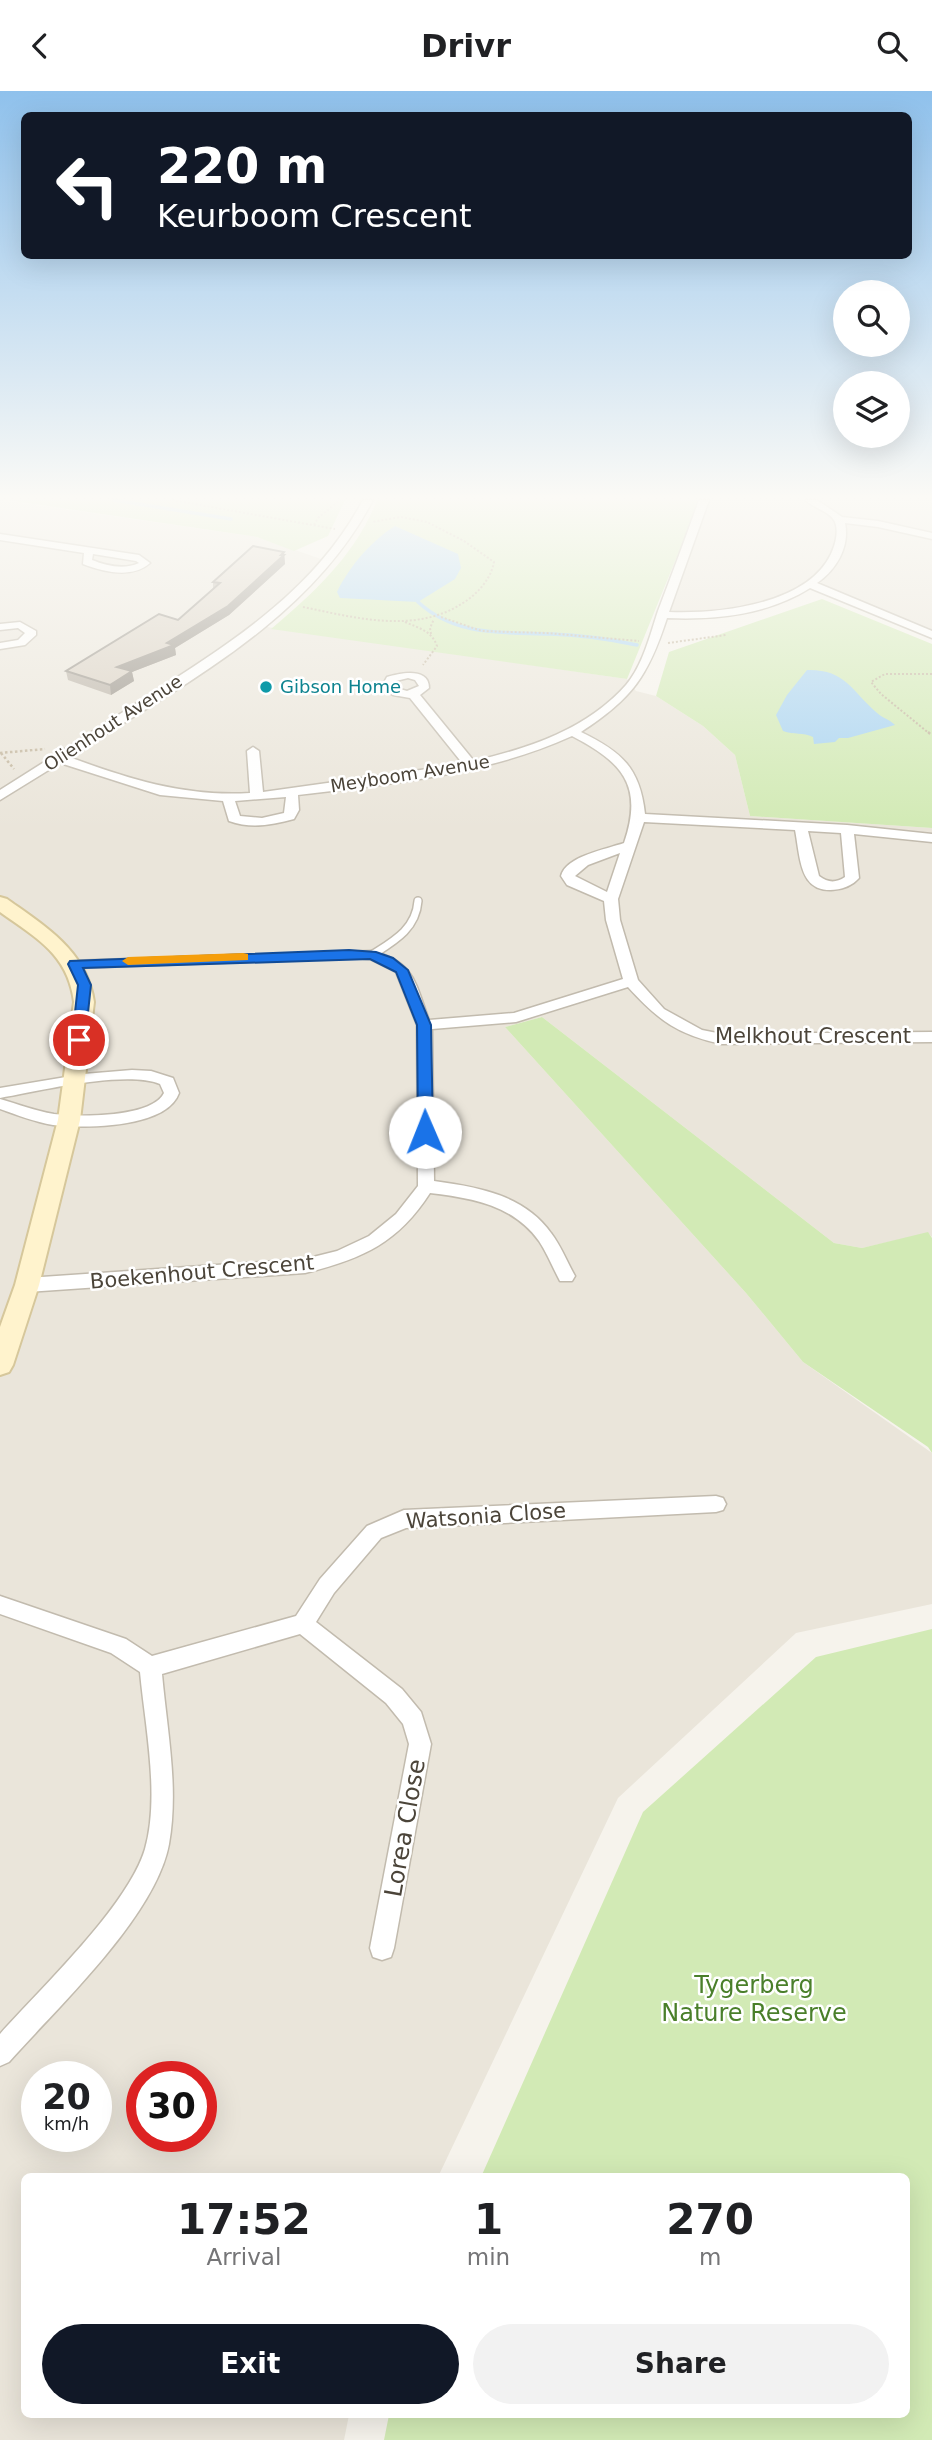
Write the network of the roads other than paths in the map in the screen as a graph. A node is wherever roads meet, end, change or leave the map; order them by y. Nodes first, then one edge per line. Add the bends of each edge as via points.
1 (279, 610) edge
2 (665, 610) edge
3 (740, 610) edge
4 (871, 610) edge
5 (663, 615) junction
6 (0, 627) edge
7 (932, 635) edge
8 (0, 646) edge
9 (413, 694) junction
10 (573, 731) junction
11 (253, 751) dead end
12 (58, 758) junction
13 (471, 765) junction
14 (292, 793) junction
15 (0, 796) edge
16 (257, 796) junction
17 (228, 798) junction
18 (639, 818) junction
19 (800, 826) junction
20 (847, 829) junction
21 (932, 838) edge
22 (630, 845) junction
23 (611, 899) junction
24 (418, 901) dead end
25 (0, 902) edge
26 (372, 955) junction
27 (75, 964) junction
28 (631, 981) junction
29 (424, 1025) junction
30 (932, 1037) edge
31 (72, 1080) junction
32 (0, 1093) edge
33 (0, 1104) edge
34 (69, 1120) junction
35 (426, 1186) junction
36 (566, 1276) dead end
37 (26, 1285) junction
38 (0, 1365) edge
39 (716, 1504) dead end
40 (0, 1605) edge
41 (303, 1624) junction
42 (150, 1667) junction
43 (382, 1948) dead end
44 (0, 2053) edge

1 - 12 street, Olienhout Avenue via 232,647
2 - 5 street, Meyboom Avenue
3 - 5 street
4 - 7 street
5 - 10 street, Meyboom Avenue via 630,687
6 - 8 street via 20,625 32,633 21,643
9 - 9 street via 426,683 414,676 396,677 386,685 394,693
9 - 13 street
10 - 13 street, Meyboom Avenue
10 - 18 street, Melkhout Crescent via 621,762 631,778
11 - 16 street
12 - 15 street, Olienhout Avenue
12 - 17 street, Meyboom Avenue via 146,788
13 - 14 street, Meyboom Avenue
14 - 16 street, Meyboom Avenue
14 - 17 street via 289,816 258,822 234,818
16 - 17 street, Meyboom Avenue
18 - 19 street
18 - 22 street, Melkhout Crescent
19 - 20 street
19 - 20 street via 809,871 818,883 839,886 852,878
20 - 21 street
22 - 23 street, Melkhout Crescent
22 - 23 street via 569,871 572,882
23 - 28 street, Melkhout Crescent
24 - 26 lane via 413,925
25 - 27 street
26 - 27 street
26 - 29 street via 401,970
27 - 31 street via 84,985 84,1002
28 - 29 street via 516,1017
28 - 30 street, Melkhout Crescent via 659,1012 698,1034 722,1038
29 - 35 street
31 - 32 street
31 - 34 street
31 - 34 street via 156,1075 166,1080 172,1094 169,1102 152,1112
33 - 34 street
34 - 37 street
35 - 36 street via 476,1193 517,1210 546,1236
35 - 37 street, Boekenhout Crescent via 414,1207 392,1228 344,1258 306,1266
37 - 38 street
39 - 41 street, Watsonia Close via 404,1519 374,1532 327,1586
40 - 42 street via 118,1646
41 - 42 street
41 - 43 street, Lorea Close via 394,1696 413,1719 420,1744
42 - 44 street via 162,1807 156,1850 142,1883 112,1925

